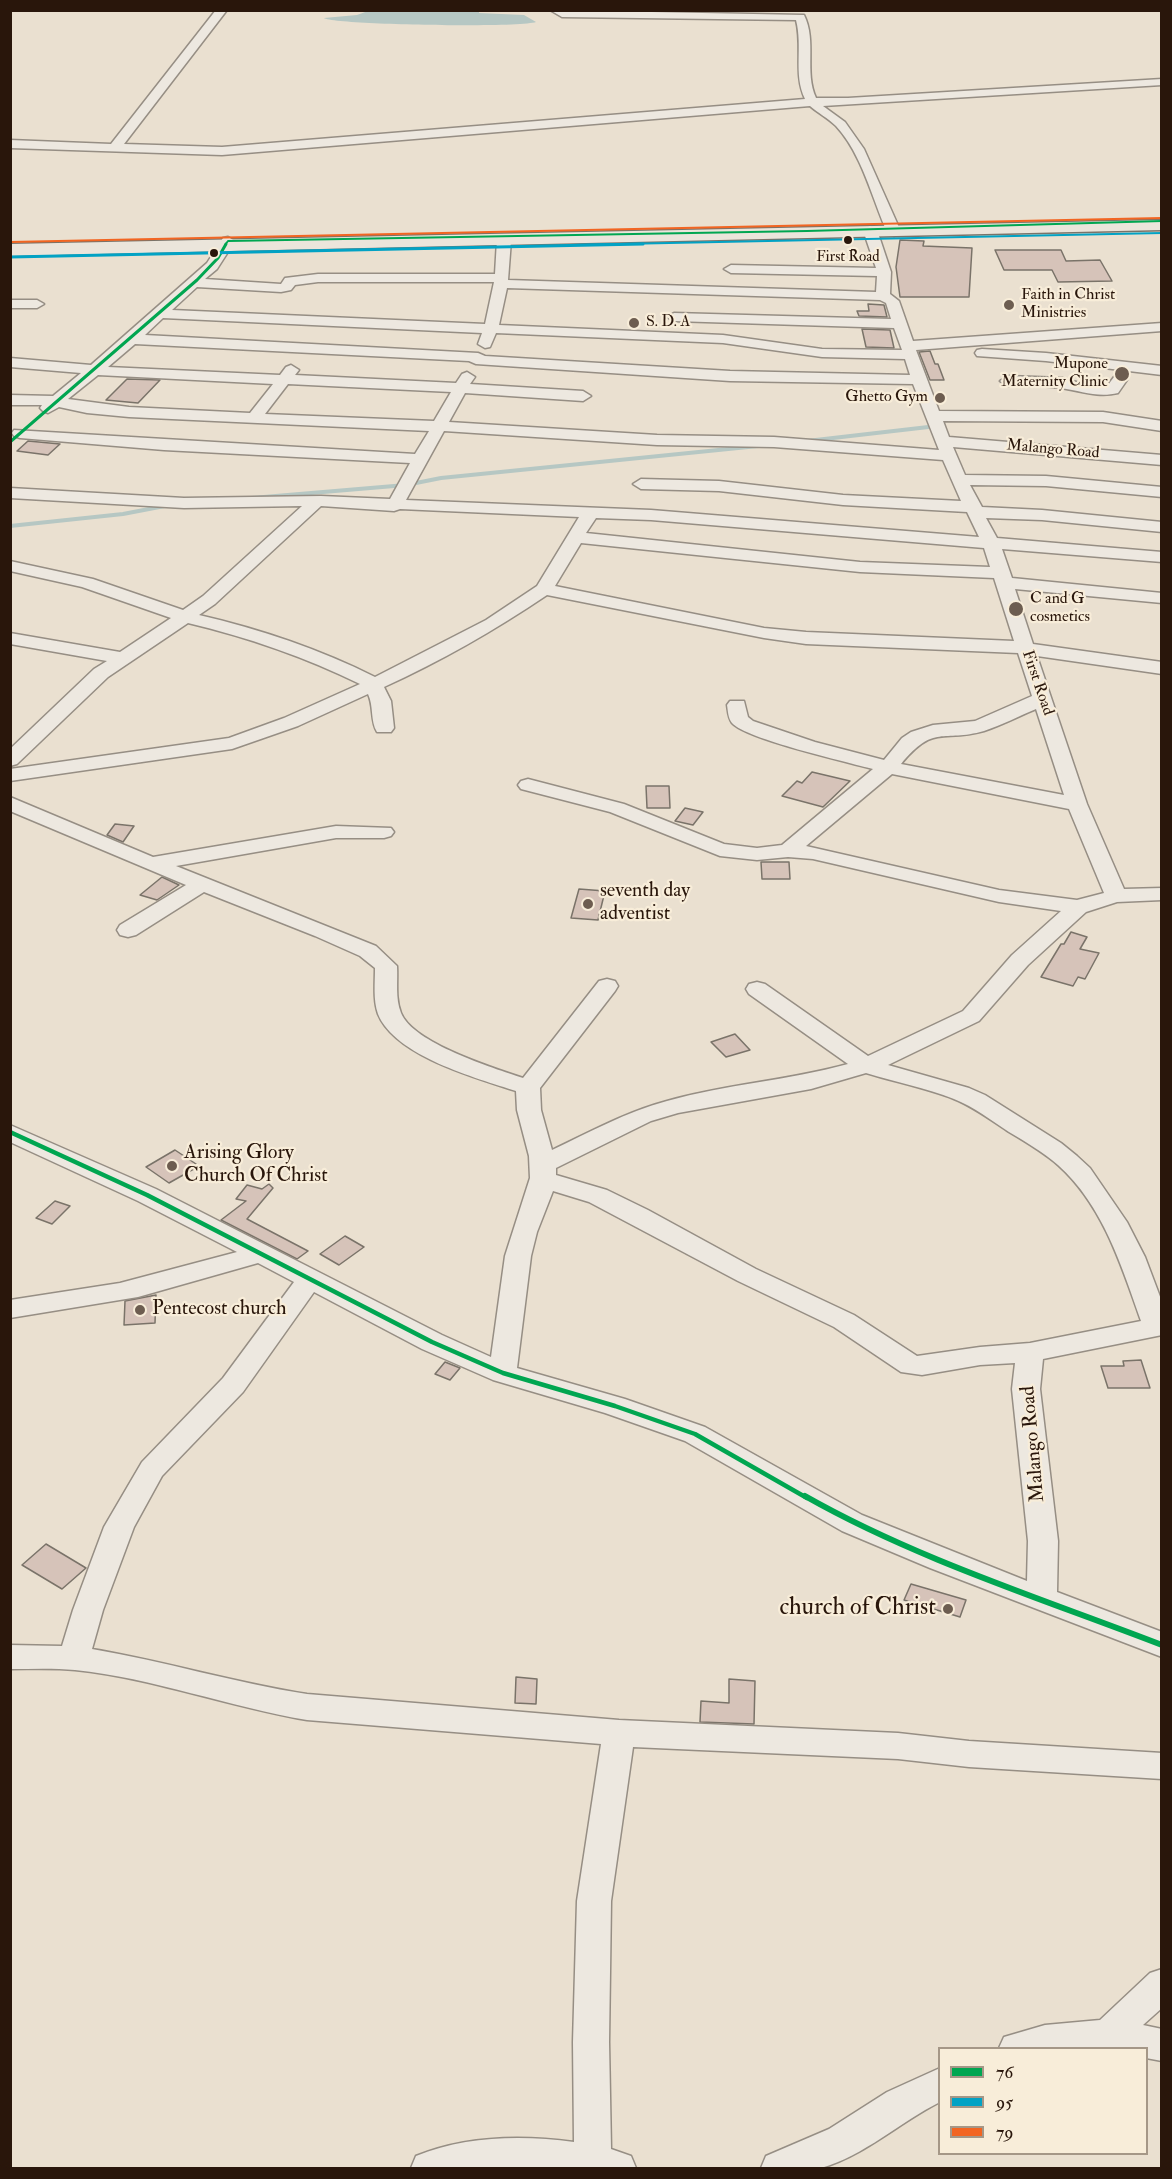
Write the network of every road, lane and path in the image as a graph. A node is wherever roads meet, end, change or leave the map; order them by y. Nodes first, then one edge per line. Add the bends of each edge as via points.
1 (222, 10) edge
2 (555, 10) edge
3 (1161, 82) edge
4 (814, 102) junction
5 (10, 144) edge
6 (116, 147) junction
7 (1161, 224) edge
8 (870, 231) junction
9 (893, 231) junction
10 (504, 240) junction
11 (227, 244) junction
12 (10, 248) edge
13 (731, 269) dead end
14 (884, 272) junction
15 (501, 281) junction
16 (194, 283) junction
17 (883, 296) junction
18 (10, 304) edge
19 (36, 304) dead end
20 (159, 314) junction
21 (674, 317) dead end
22 (900, 324) junction
23 (1161, 327) edge
24 (491, 329) junction
25 (132, 339) junction
26 (955, 344) junction
27 (308, 348) junction
28 (909, 350) junction
29 (1003, 354) junction
30 (477, 359) junction
31 (10, 362) edge
32 (95, 370) junction
33 (1161, 371) edge
34 (285, 379) junction
35 (1119, 380) dead end
36 (920, 381) junction
37 (1008, 381) junction
38 (461, 388) junction
39 (583, 396) dead end
40 (10, 400) edge
41 (55, 401) junction
42 (933, 416) junction
43 (1022, 416) junction
44 (254, 418) junction
45 (1161, 426) edge
46 (439, 427) junction
47 (14, 437) edge
48 (947, 449) junction
49 (420, 459) junction
50 (1161, 460) edge
51 (959, 480) junction
52 (641, 484) dead end
53 (1161, 492) edge
54 (10, 493) edge
55 (315, 502) junction
56 (394, 506) junction
57 (975, 509) junction
58 (590, 513) junction
59 (1161, 527) edge
60 (576, 537) junction
61 (991, 543) junction
62 (1161, 557) edge
63 (10, 566) edge
64 (1001, 578) junction
65 (544, 589) junction
66 (1161, 598) edge
67 (186, 617) junction
68 (10, 638) edge
69 (1025, 648) junction
70 (122, 658) junction
71 (1161, 668) edge
72 (373, 683) junction
73 (1042, 699) junction
74 (737, 705) dead end
75 (384, 728) dead end
76 (10, 760) edge
77 (888, 767) junction
78 (10, 775) edge
79 (528, 785) dead end
80 (10, 803) edge
81 (1077, 804) junction
82 (384, 832) dead end
83 (788, 851) junction
84 (151, 864) junction
85 (202, 884) junction
86 (1161, 894) edge
87 (1126, 896) junction
88 (1161, 902) edge
89 (1078, 907) junction
90 (128, 930) dead end
91 (607, 986) dead end
92 (757, 989) dead end
93 (866, 1066) junction
94 (528, 1088) junction
95 (10, 1132) edge
96 (543, 1172) junction
97 (262, 1253) junction
98 (310, 1278) junction
99 (19, 1302) edge
100 (1159, 1326) edge
101 (1030, 1352) junction
102 (503, 1373) junction
103 (1042, 1597) junction
104 (1161, 1645) edge
105 (10, 1657) edge
106 (74, 1658) junction
107 (619, 1733) junction
108 (1161, 1766) edge
109 (1161, 1984) edge
110 (1109, 2035) junction
111 (1161, 2045) edge
112 (1024, 2047) edge
113 (938, 2085) edge
114 (601, 2166) edge
115 (429, 2169) edge
116 (779, 2169) edge

1 - 6 street
2 - 4 street via 572,15 800,17 806,32 803,69
3 - 4 street
4 - 6 street via 222,150
4 - 9 street via 841,125 865,162
5 - 6 street
7 - 9 main road
8 - 9 main road
8 - 10 main road
8 - 11 main road
8 - 14 street
10 - 11 main road
10 - 15 street
11 - 12 main road
11 - 16 street
13 - 14 street
14 - 17 street
15 - 16 street via 318,278 290,281 281,288
15 - 17 street
15 - 24 street
16 - 20 street
17 - 22 street, First Road via 892,301
18 - 19 street
20 - 24 street
20 - 25 street
21 - 22 street
22 - 28 street, First Road
23 - 26 street
24 - 28 street via 738,340 822,352
24 - 30 street
25 - 27 street
25 - 32 street
26 - 28 street
26 - 29 street via 966,351
27 - 30 street
27 - 34 street
28 - 36 street, First Road
29 - 33 street
29 - 37 street
30 - 36 street via 719,376
30 - 38 street
31 - 32 street
32 - 34 street
32 - 41 street
34 - 38 street
34 - 44 street
35 - 37 street via 1113,390
36 - 42 street, First Road
37 - 43 street via 1013,409
38 - 39 street
38 - 46 street
40 - 41 street, Malango Road
41 - 44 street, Malango Road via 111,411
41 - 47 street
42 - 43 street
42 - 48 street, First Road
43 - 45 street via 1103,417
44 - 46 street, Malango Road
46 - 48 street, Malango Road via 657,440
46 - 49 street
47 - 49 street
48 - 50 street, Malango Road
48 - 51 street, First Road
49 - 56 street
51 - 53 street via 1046,481
51 - 57 street, First Road
52 - 57 street via 680,477 728,487 843,500
54 - 55 street via 184,503
55 - 56 street
55 - 67 street via 231,582
56 - 58 street via 454,505
57 - 59 street
57 - 61 street, First Road
58 - 60 street
58 - 61 street via 671,516
60 - 64 street
60 - 65 street
61 - 62 street
61 - 64 street, First Road
63 - 67 street via 87,583
64 - 66 street
64 - 69 street, First Road
65 - 69 street via 764,633
65 - 72 street via 492,624
67 - 70 street
67 - 72 street via 305,652
68 - 70 street
69 - 71 street
69 - 73 street, First Road
70 - 76 street
72 - 75 street via 381,701
72 - 78 street via 291,722 232,743
73 - 77 street via 979,726 918,735
73 - 81 street, First Road
74 - 77 street via 739,719 755,730
77 - 81 street
77 - 83 street
79 - 83 street via 617,808 720,850 757,854
80 - 84 street
81 - 87 street, First Road
82 - 84 street via 336,832
83 - 89 street via 835,856 999,896
84 - 85 street
85 - 90 street
85 - 94 street via 368,951 386,966 388,1004 400,1028 440,1055
86 - 87 street
87 - 88 street
87 - 89 street
89 - 93 street via 1020,960 971,1016
91 - 94 street
92 - 93 street
93 - 96 street via 811,1082 674,1106 621,1125
93 - 100 street via 976,1100 1068,1161 1118,1228
94 - 96 street
95 - 97 street
96 - 101 street via 639,1216 747,1275 844,1321 911,1365
96 - 102 street via 516,1268
97 - 98 street
97 - 99 street via 118,1292
98 - 102 street via 432,1342
98 - 106 street via 233,1385 171,1447 147,1478 119,1527
100 - 101 street
101 - 103 street, Malango Road via 1026,1389 1043,1541
102 - 103 street via 695,1434 852,1522
103 - 104 street
105 - 106 street
106 - 107 street via 307,1707
107 - 108 street via 898,1746
107 - 114 street via 594,1901
109 - 110 street
110 - 111 street
110 - 112 street
113 - 116 street via 842,2141
114 - 115 street via 514,2155 478,2157

